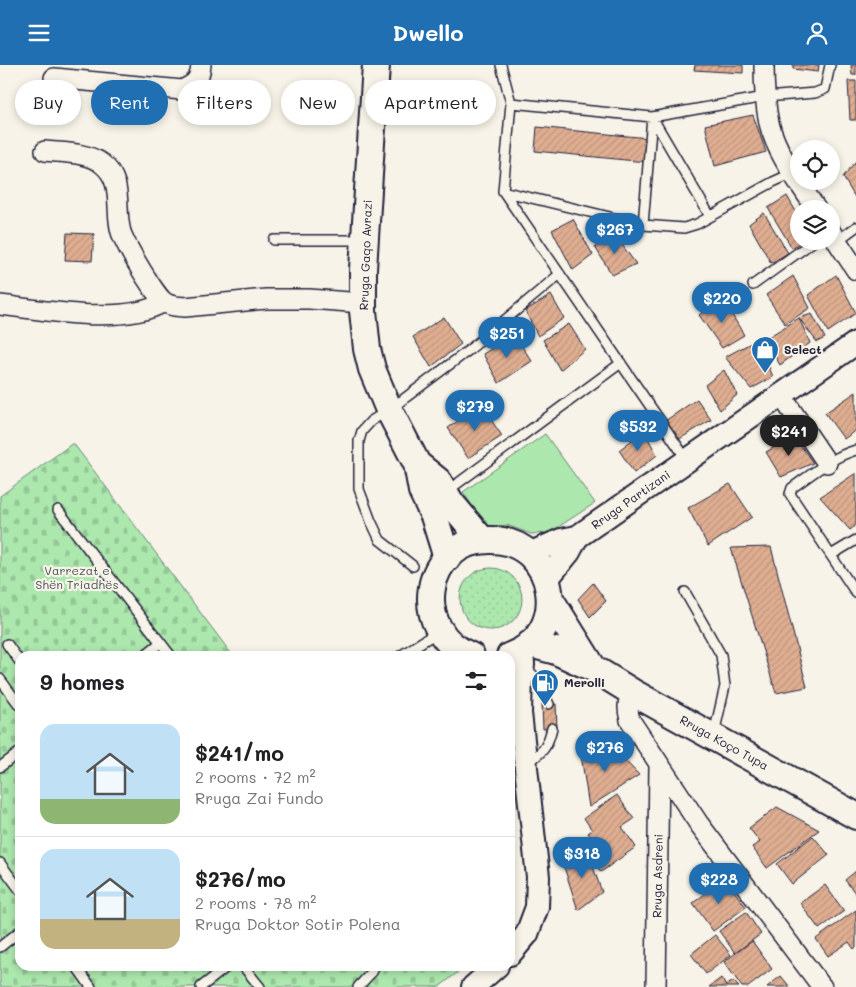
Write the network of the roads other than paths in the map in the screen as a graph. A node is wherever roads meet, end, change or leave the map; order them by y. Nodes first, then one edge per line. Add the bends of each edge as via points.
1 (201, 65) edge
2 (376, 65) edge
3 (501, 65) edge
4 (764, 65) edge
5 (830, 65) edge
6 (54, 78) dead end
7 (765, 97) junction
8 (511, 103) junction
9 (652, 117) junction
10 (45, 151) dead end
11 (790, 168) edge
12 (790, 175) edge
13 (504, 191) junction
14 (710, 216) junction
15 (643, 225) junction
16 (856, 227) edge
17 (840, 234) edge
18 (274, 240) dead end
19 (365, 240) junction
20 (840, 245) edge
21 (802, 250) edge
22 (856, 270) edge
23 (560, 274) junction
24 (753, 285) dead end
25 (164, 302) junction
26 (363, 303) junction
27 (0, 305) edge
28 (856, 343) edge
29 (621, 363) junction
30 (781, 395) junction
31 (389, 410) junction
32 (856, 450) edge
33 (688, 460) junction
34 (827, 463) junction
35 (417, 464) junction
36 (445, 493) junction
37 (58, 510) dead end
38 (578, 537) junction
39 (482, 540) junction
40 (856, 540) edge
41 (529, 554) junction
42 (830, 555) junction
43 (446, 558) junction
44 (413, 566) dead end
45 (548, 589) junction
46 (685, 592) dead end
47 (856, 593) edge
48 (439, 631) junction
49 (160, 643) junction
50 (8, 644) dead end
51 (150, 651) edge
52 (167, 651) edge
53 (408, 651) edge
54 (461, 651) edge
55 (15, 654) edge
56 (521, 654) edge
57 (593, 668) junction
58 (0, 679) edge
59 (632, 692) junction
60 (15, 699) edge
61 (549, 704) dead end
62 (515, 705) edge
63 (552, 728) dead end
64 (713, 737) junction
65 (15, 756) edge
66 (526, 763) junction
67 (659, 765) junction
68 (0, 767) edge
69 (855, 812) edge
70 (0, 863) edge
71 (15, 883) edge
72 (15, 935) edge
73 (0, 947) edge
74 (515, 948) edge
75 (80, 971) edge
76 (222, 971) edge
77 (247, 971) edge
78 (372, 971) edge
79 (491, 971) edge
80 (91, 987) edge
81 (201, 987) edge
82 (260, 987) edge
83 (358, 987) edge
84 (473, 987) edge
85 (656, 987) edge
86 (822, 987) edge

1 - 6 street via 201,74 194,85 182,90
2 - 19 main road, Rruga Gaqo Avrazi
3 - 8 lane
4 - 7 street
5 - 7 lane via 825,89 815,93
7 - 9 lane
7 - 11 street via 770,125
8 - 9 lane
8 - 13 lane
9 - 14 lane
9 - 15 lane
10 - 25 street via 91,158 108,170 118,192 121,232
12 - 14 lane
13 - 15 lane
13 - 23 lane
14 - 15 lane via 684,228
16 - 17 lane
18 - 19 lane
19 - 26 main road, Rruga Gaqo Avrazi
20 - 22 street
21 - 24 lane
23 - 29 lane
23 - 31 lane
25 - 26 street via 185,307 266,299
25 - 27 street via 153,309 132,313 87,314
26 - 31 main road, Rruga Gaqo Avrazi via 367,349
28 - 30 street, Rruga Partizani
29 - 33 lane
29 - 36 lane
30 - 33 street, Rruga Partizani
30 - 34 street
31 - 35 main road, Rruga Gaqo Avrazi
31 - 44 lane via 362,431 359,489 380,540
32 - 34 lane
33 - 38 street, Rruga Partizani
34 - 42 lane via 792,488 790,494
35 - 36 main road, Rruga Gaqo Avrazi via 438,481
35 - 43 main road, Rruga Gaqo Avrazi via 422,491 434,517
36 - 39 main road, Rruga Gaqo Avrazi
37 - 49 lane
38 - 41 street, Rruga Partizani via 561,540
38 - 45 street, Rruga Partizani
39 - 41 main road via 512,544
39 - 43 main road via 463,546
40 - 42 lane
41 - 45 main road, Rruga Koço Tupa via 536,561
42 - 47 lane
43 - 48 main road via 430,595 432,615
45 - 56 main road via 547,619
45 - 57 main road, Rruga Koço Tupa
46 - 64 lane via 721,655 725,686
48 - 53 lane
48 - 54 main road
49 - 51 lane
49 - 52 lane
50 - 55 lane
56 - 57 main road, Rruga Koço Tupa via 556,651
56 - 61 lane
56 - 62 street
57 - 59 main road, Rruga Koço Tupa
58 - 60 lane
59 - 64 main road, Rruga Koço Tupa
59 - 67 street via 627,702 630,721
62 - 66 street
63 - 66 lane via 548,745
64 - 69 main road, Rruga Koço Tupa
65 - 68 lane
66 - 74 street via 538,877 537,907 527,934
67 - 85 street, Rruga Asdreni
67 - 86 street via 699,824
70 - 71 lane
72 - 73 lane
75 - 80 lane
76 - 81 lane
77 - 82 lane
78 - 83 lane
79 - 84 street

